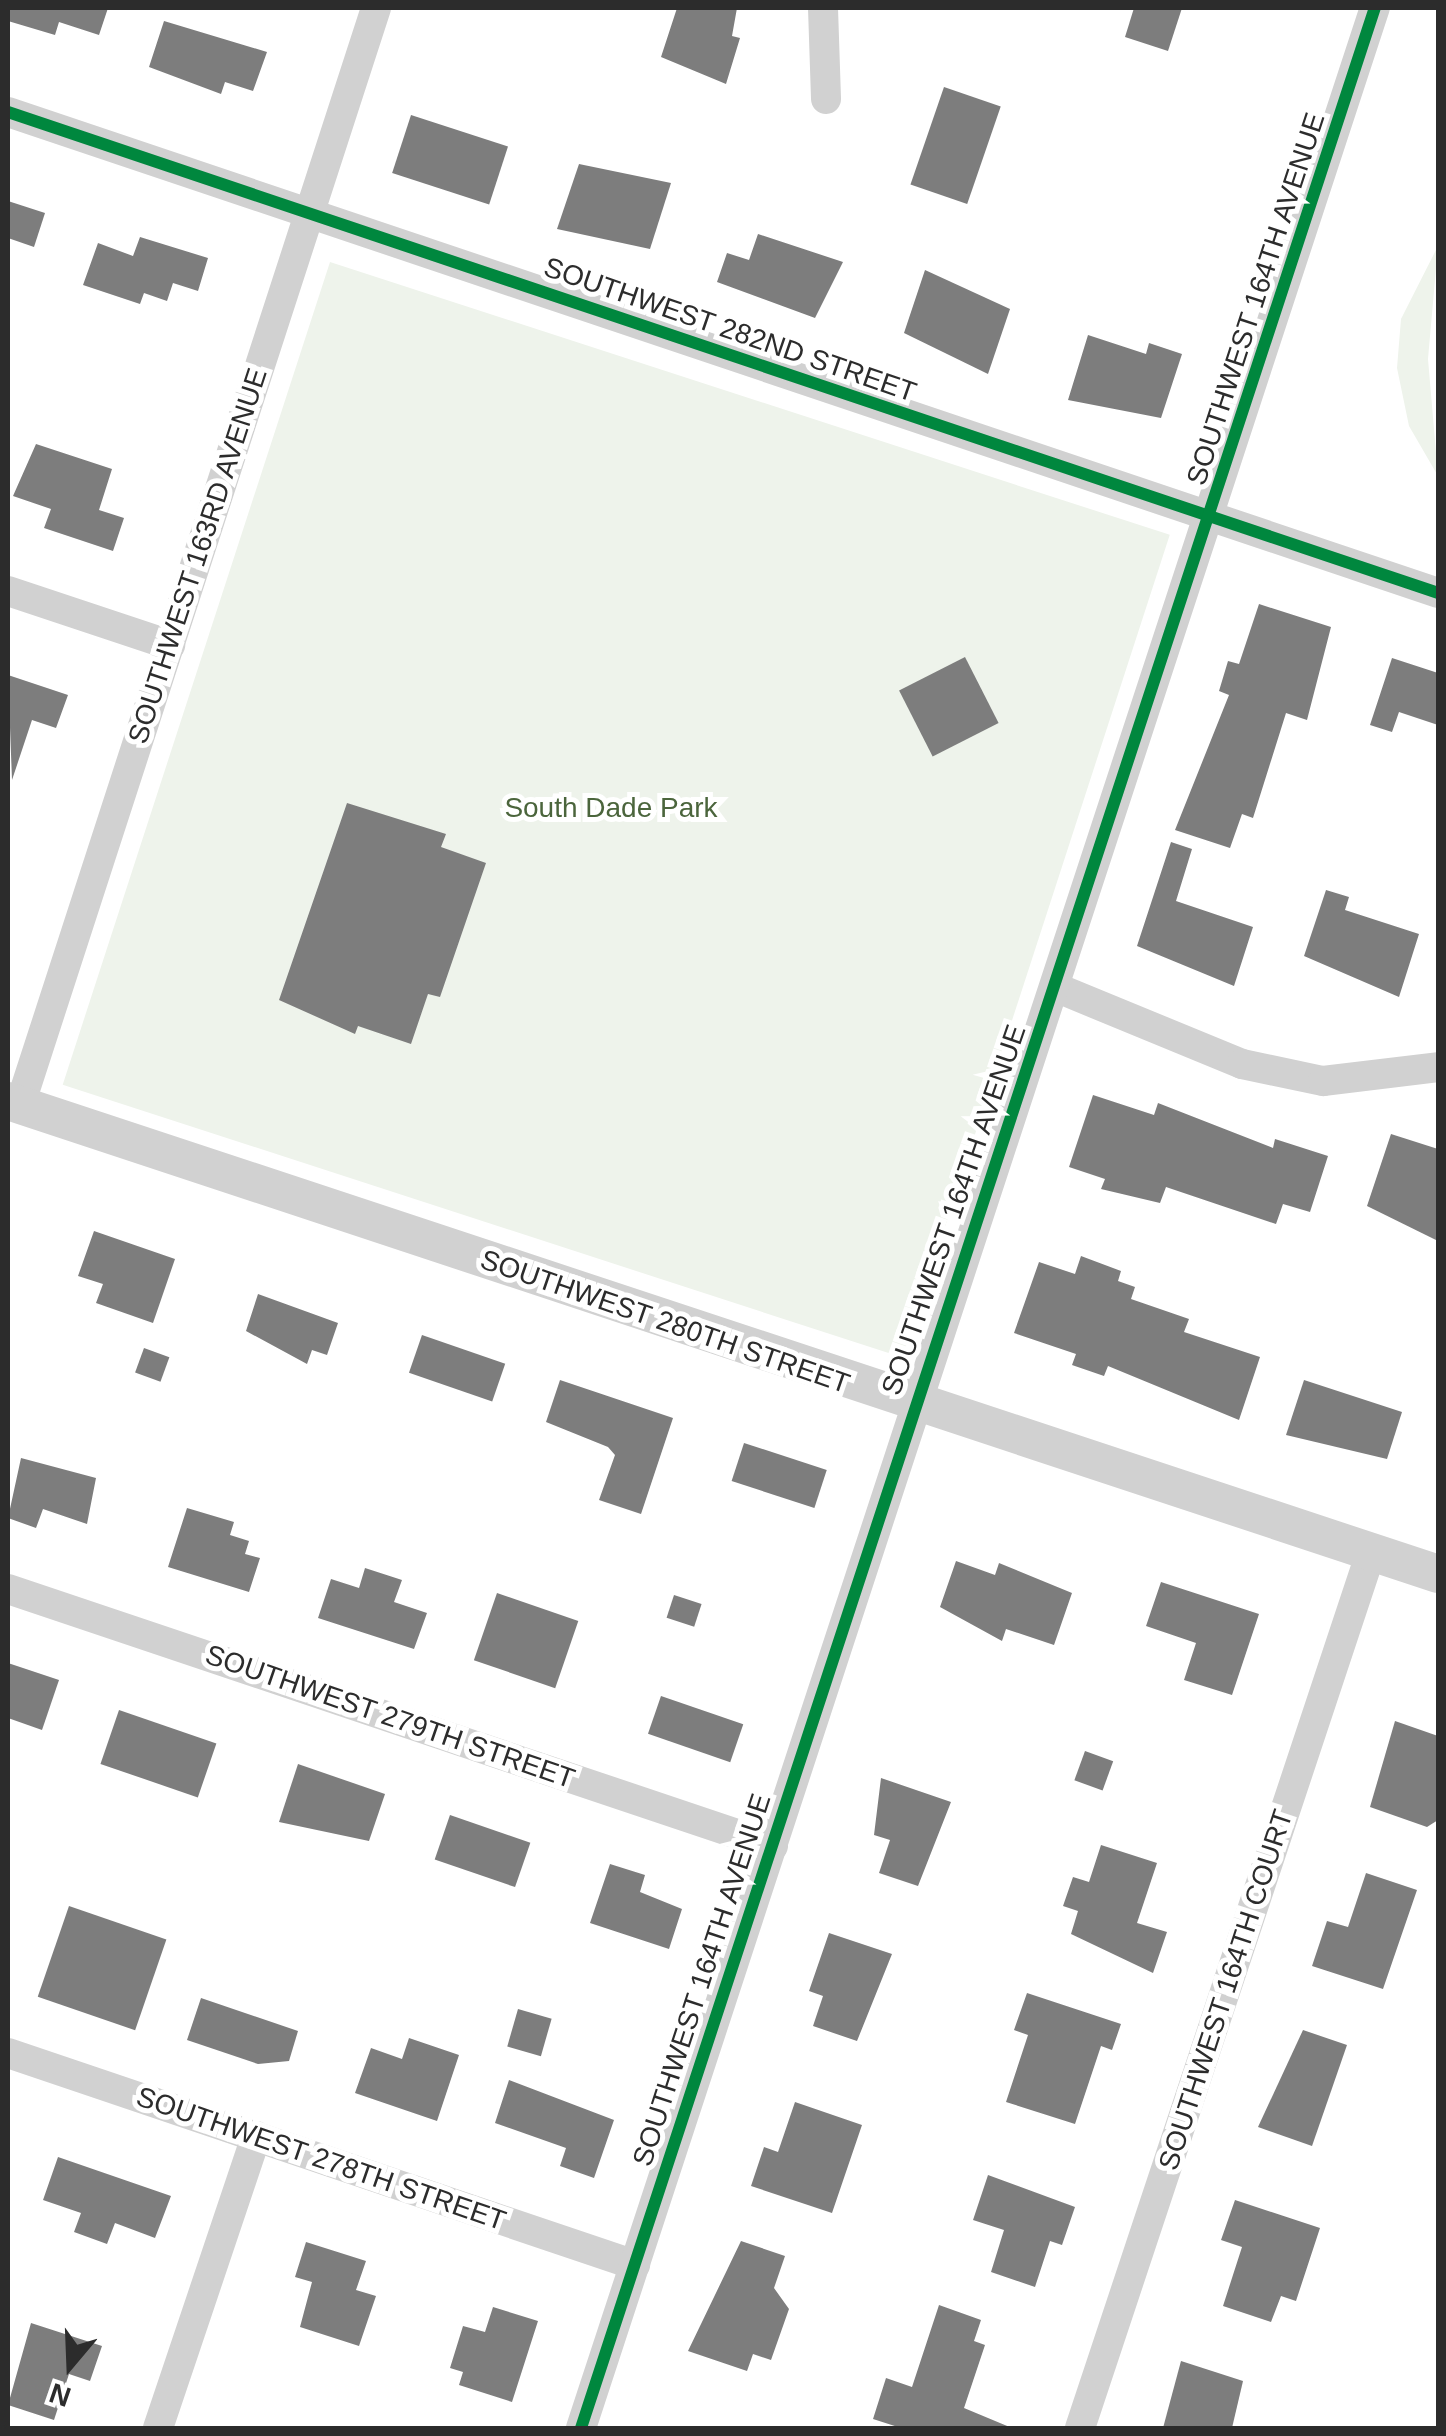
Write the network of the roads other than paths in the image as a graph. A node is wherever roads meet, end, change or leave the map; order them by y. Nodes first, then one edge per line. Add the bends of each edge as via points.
1 (376, 8) edge
2 (823, 8) edge
3 (1375, 8) edge
4 (826, 99) dead end
5 (8, 112) edge
6 (309, 213) junction
7 (1212, 518) junction
8 (8, 591) edge
9 (1438, 593) edge
10 (170, 645) junction
11 (1055, 987) junction
12 (1438, 1067) edge
13 (14, 1103) edge
14 (914, 1406) junction
15 (1372, 1552) junction
16 (1438, 1574) edge
17 (8, 1589) edge
18 (774, 1846) junction
19 (8, 2053) edge
20 (256, 2136) junction
21 (634, 2264) junction
22 (158, 2428) edge
23 (581, 2428) edge
24 (1080, 2428) edge

1 - 6 street, SOUTHWEST 163RD AVENUE
2 - 4 street
3 - 7 street, SOUTHWEST 164TH AVENUE
5 - 6 street, SOUTHWEST 282ND STREET
6 - 7 street, SOUTHWEST 282ND STREET
6 - 10 street, SOUTHWEST 163RD AVENUE
7 - 9 street, SOUTHWEST 282ND STREET
7 - 11 street, SOUTHWEST 164TH AVENUE
8 - 10 street
10 - 13 street, SOUTHWEST 163RD AVENUE
11 - 12 street via 1242,1064 1324,1081
11 - 14 street, SOUTHWEST 164TH AVENUE
13 - 14 street, SOUTHWEST 280TH STREET
14 - 15 street, SOUTHWEST 280TH STREET
14 - 18 street, SOUTHWEST 164TH AVENUE
15 - 16 street, SOUTHWEST 280TH STREET
15 - 24 street, SOUTHWEST 164TH COURT
17 - 18 street, SOUTHWEST 279TH STREET
18 - 21 street, SOUTHWEST 164TH AVENUE
19 - 20 street, SOUTHWEST 278TH STREET
20 - 21 street, SOUTHWEST 278TH STREET
20 - 22 street
21 - 23 street, SOUTHWEST 164TH AVENUE

